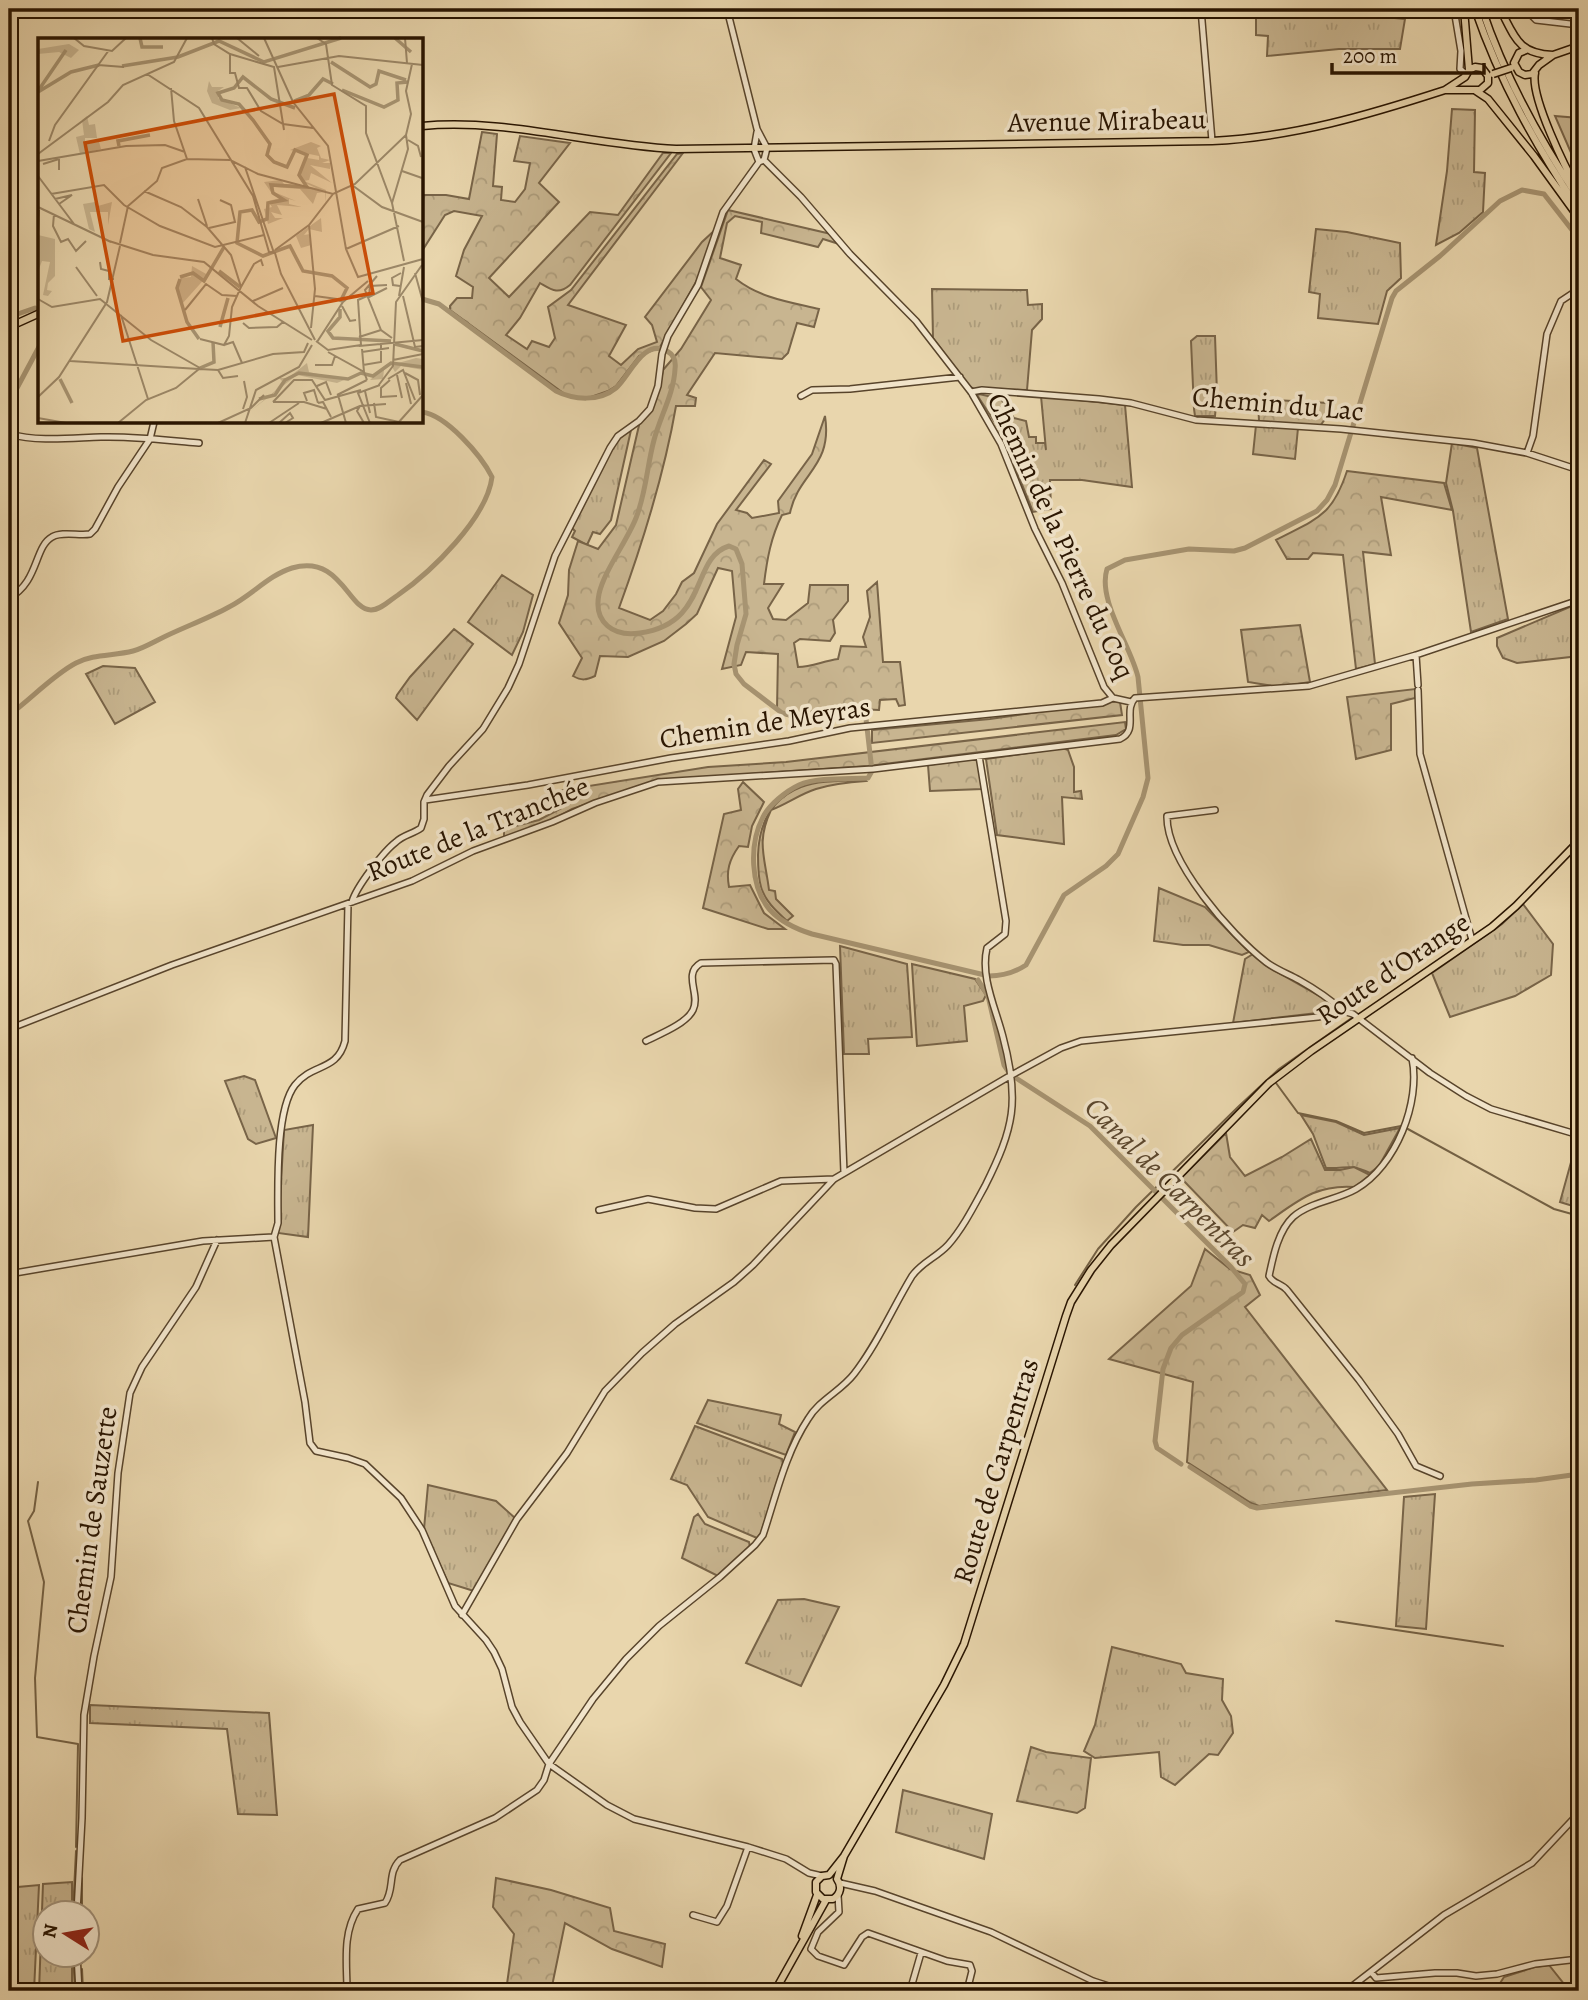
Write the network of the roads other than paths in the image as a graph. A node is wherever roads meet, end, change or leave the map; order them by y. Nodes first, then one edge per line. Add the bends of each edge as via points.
1 (727, 9) edge
2 (1201, 9) edge
3 (1454, 9) edge
4 (1464, 9) edge
5 (1475, 9) edge
6 (1482, 9) edge
7 (1500, 9) edge
8 (1532, 9) edge
9 (1579, 25) edge
10 (1579, 46) edge
11 (1526, 50) junction
12 (1537, 55) junction
13 (1553, 55) junction
14 (1539, 65) junction
15 (1513, 67) junction
16 (1467, 73) junction
17 (1535, 73) junction
18 (1491, 75) junction
19 (1445, 90) junction
20 (1473, 90) junction
21 (424, 126) edge
22 (757, 129) junction
23 (1212, 141) junction
24 (765, 148) junction
25 (754, 149) junction
26 (761, 161) junction
27 (1579, 192) edge
28 (1579, 199) edge
29 (1579, 210) edge
30 (1579, 218) edge
31 (1579, 289) edge
32 (38, 314) edge
33 (9, 327) edge
34 (960, 377) junction
35 (971, 392) junction
36 (802, 396) dead end
37 (154, 424) edge
38 (9, 434) edge
39 (150, 439) junction
40 (199, 443) dead end
41 (1527, 453) junction
42 (1579, 470) edge
43 (9, 598) edge
44 (1579, 600) edge
45 (1416, 655) junction
46 (1113, 698) junction
47 (1131, 702) junction
48 (981, 756) junction
49 (425, 800) junction
50 (1215, 810) dead end
51 (1579, 841) edge
52 (350, 903) junction
53 (1472, 940) junction
54 (1343, 1011) junction
55 (1359, 1017) junction
56 (9, 1029) edge
57 (646, 1041) dead end
58 (1412, 1058) junction
59 (1012, 1075) junction
60 (1226, 1126) joint
61 (1579, 1135) edge
62 (844, 1173) junction
63 (834, 1179) junction
64 (599, 1210) dead end
65 (274, 1237) junction
66 (217, 1240) junction
67 (9, 1274) edge
68 (1440, 1476) dead end
69 (462, 1615) junction
70 (550, 1764) junction
71 (1579, 1813) edge
72 (748, 1847) junction
73 (844, 1856) junction
74 (809, 1873) junction
75 (825, 1875) junction
76 (838, 1881) junction
77 (815, 1885) junction
78 (853, 1888) junction
79 (839, 1894) junction
80 (817, 1895) junction
81 (78, 1898) edge
82 (828, 1900) junction
83 (839, 1906) junction
84 (693, 1915) dead end
85 (922, 1952) junction
86 (793, 1957) junction
87 (1579, 1959) edge
88 (78, 1968) edge
89 (1372, 1973) junction
90 (79, 1991) edge
91 (347, 1991) edge
92 (775, 1991) edge
93 (910, 1991) edge
94 (967, 1991) edge
95 (1124, 1991) edge
96 (1346, 1991) edge

1 - 22 street
2 - 23 street
3 - 16 street via 1460,69
4 - 16 main road
5 - 29 main road via 1511,99
6 - 28 main road via 1516,94
7 - 11 main road
8 - 9 street via 1536,20
10 - 13 main road
11 - 12 main road
11 - 15 main road via 1517,56
12 - 13 main road
12 - 14 main road
13 - 14 main road
14 - 17 main road
15 - 17 main road via 1525,75
15 - 18 main road, bridge
16 - 18 main road via 1475,67
16 - 19 main road
16 - 20 main road
17 - 27 main road via 1534,87
18 - 20 main road via 1486,86
19 - 20 main road
19 - 23 main road, Avenue Mirabeau via 1314,129
20 - 30 main road via 1488,99 1527,146
21 - 25 main road, Avenue Mirabeau via 496,127 653,148
22 - 24 street
22 - 25 street
23 - 24 main road, Avenue Mirabeau
24 - 25 main road, Avenue Mirabeau
24 - 26 street
25 - 26 street
26 - 34 street, Chemin de la Pierre du Coq via 801,197 916,321
26 - 49 street via 723,212 698,285 664,349 650,409 618,436 565,534 508,688 483,729
31 - 41 street via 1561,301 1547,334
32 - 33 main road
34 - 35 street, Chemin de la Pierre du Coq
34 - 36 street via 811,390
35 - 41 street, Chemin du Lac via 1099,399 1196,420 1352,430
35 - 46 street, Chemin de la Pierre du Coq via 1001,444 1089,654
37 - 39 street
38 - 39 street
39 - 40 street
39 - 43 street via 95,529 90,534 59,534 49,539 27,583
41 - 42 street, Chemin du Lac
44 - 45 street
45 - 47 street via 1294,688 1141,697
45 - 53 street via 1420,754
46 - 47 street, Chemin de la Pierre du Coq
46 - 49 street, Chemin de Meyras via 867,727
47 - 48 street, Route de la Tranchée via 1131,724 1120,739
48 - 52 street, Route de la Tranchée via 870,769 658,782
48 - 59 street via 1006,920 1005,934 987,948 986,975
49 - 52 street via 421,828 388,848
50 - 54 street via 1167,816 1187,871 1220,918 1266,962
51 - 53 main road, Route d'Orange via 1516,906
52 - 56 street, Route de la Tranchée via 172,965
52 - 65 street via 345,1041 340,1056 300,1079 288,1098 281,1131
53 - 55 main road, Route d'Orange
54 - 55 street
54 - 59 street via 1081,1041
55 - 58 street
55 - 60 main road, Route d'Orange via 1289,1067
57 - 62 street via 691,1013 695,1001 692,975 701,963 834,960
58 - 61 street via 1491,1110
58 - 68 street via 1413,1087 1402,1133 1383,1166 1356,1189 1293,1217 1280,1238 1269,1276 1283,1285 1359,1380 1416,1465
59 - 62 street
59 - 70 street via 1008,1135 982,1192 948,1245 917,1268 854,1374 807,1419 787,1460 763,1535 626,1659
60 - 73 main road, Route de Carpentras via 1119,1236 1071,1302 964,1644
62 - 63 street
63 - 64 street via 781,1181 716,1209 654,1199
63 - 69 street via 753,1265 659,1338 605,1391 567,1453 517,1519
65 - 66 street
65 - 69 street via 310,1443 316,1451 365,1464 401,1498 422,1530
66 - 67 street
66 - 81 street, Chemin de Sauzette via 196,1287 142,1367 131,1393 118,1473 111,1577 84,1715
69 - 70 street via 494,1653 520,1723
70 - 72 street via 634,1819
70 - 91 street via 544,1780 524,1800 393,1866 386,1903 358,1909 349,1927
71 - 89 street via 1532,1863 1444,1915
72 - 74 street via 786,1858
72 - 84 street via 717,1922
73 - 75 main road
73 - 76 main road
74 - 75 street
74 - 77 street
75 - 76 main road
75 - 77 main road
76 - 78 street
76 - 79 main road
77 - 80 main road
78 - 79 street
78 - 95 street via 875,1891 991,1932 1093,1984
79 - 82 main road
79 - 83 street
80 - 82 main road
80 - 86 main road
82 - 83 street
82 - 86 main road
83 - 85 street via 837,1916 813,1941 811,1949 818,1956 844,1965 868,1933
85 - 93 street
85 - 94 street via 970,1965
86 - 92 main road
87 - 89 street via 1476,1976 1457,1972 1376,1978
88 - 90 street
89 - 96 street

